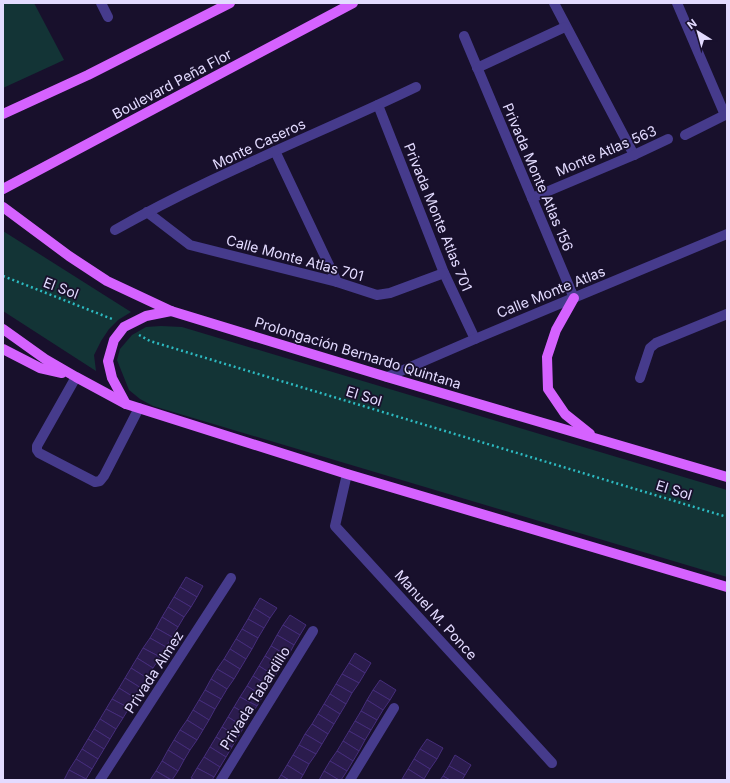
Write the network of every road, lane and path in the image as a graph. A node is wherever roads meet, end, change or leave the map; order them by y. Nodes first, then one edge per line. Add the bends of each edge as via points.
1 (101, 3) edge
2 (230, 3) edge
3 (353, 3) edge
4 (554, 3) edge
5 (677, 3) edge
6 (108, 17) dead end
7 (565, 27) junction
8 (464, 36) dead end
9 (477, 68) junction
10 (416, 87) dead end
11 (378, 105) junction
12 (3, 114) edge
13 (726, 114) edge
14 (685, 135) dead end
15 (668, 139) dead end
16 (275, 151) junction
17 (634, 155) junction
18 (3, 189) edge
19 (532, 198) junction
20 (3, 207) edge
21 (147, 212) junction
22 (115, 230) dead end
23 (727, 234) edge
24 (444, 273) junction
25 (3, 276) edge
26 (337, 282) junction
27 (574, 298) junction
28 (171, 311) junction
29 (727, 314) edge
30 (124, 326) junction
31 (3, 328) edge
32 (475, 339) junction
33 (3, 349) edge
34 (74, 376) junction
35 (387, 377) junction
36 (640, 378) dead end
37 (126, 404) junction
38 (139, 408) junction
39 (595, 438) junction
40 (347, 474) junction
41 (727, 477) edge
42 (727, 517) edge
43 (231, 578) dead end
44 (727, 587) edge
45 (313, 631) dead end
46 (394, 708) dead end
47 (552, 763) dead end
48 (100, 780) edge
49 (221, 780) edge
50 (350, 780) edge

1 - 6 street
2 - 12 main road via 88,75
3 - 18 main road, Boulevard Peña Flor
4 - 7 street
5 - 13 street
7 - 9 street
7 - 17 street
8 - 9 street, Privada Monte Atlas 156
9 - 19 street, Privada Monte Atlas 156
10 - 11 street, Monte Caseros
11 - 16 street, Monte Caseros
11 - 24 street, Privada Monte Atlas 701
13 - 14 street
15 - 17 street, Monte Atlas 563
16 - 21 street, Monte Caseros
16 - 26 street
17 - 19 street, Monte Atlas 563
19 - 27 street, Privada Monte Atlas 156
20 - 28 main road, Prolongación Bernardo Quintana via 107,281
21 - 22 street, Monte Caseros
21 - 26 street, Calle Monte Atlas 701 via 190,245
23 - 27 street, Calle Monte Atlas
24 - 26 street, Calle Monte Atlas 701 via 390,293 377,295
24 - 32 street, Privada Monte Atlas 701
25 - 30 path, El Sol via 108,316
27 - 32 street, Calle Monte Atlas
27 - 39 main road via 556,330 547,357 548,389 565,414
28 - 30 main road via 146,316
28 - 35 main road, Prolongación Bernardo Quintana
29 - 36 street via 656,343 650,348
30 - 37 main road via 114,340 108,361 112,378
30 - 42 path, El Sol via 150,341
31 - 34 main road via 45,359
32 - 35 street, Calle Monte Atlas
33 - 34 main road via 40,368
34 - 37 main road
34 - 38 street via 37,450 96,482 104,476
35 - 39 main road, Prolongación Bernardo Quintana
37 - 38 main road
38 - 40 main road
39 - 41 main road, Prolongación Bernardo Quintana
40 - 44 main road
40 - 47 street, Manuel M. Ponce via 335,526
43 - 48 street, Privada Almez
45 - 49 street, Privada Tabardillo
46 - 50 street

